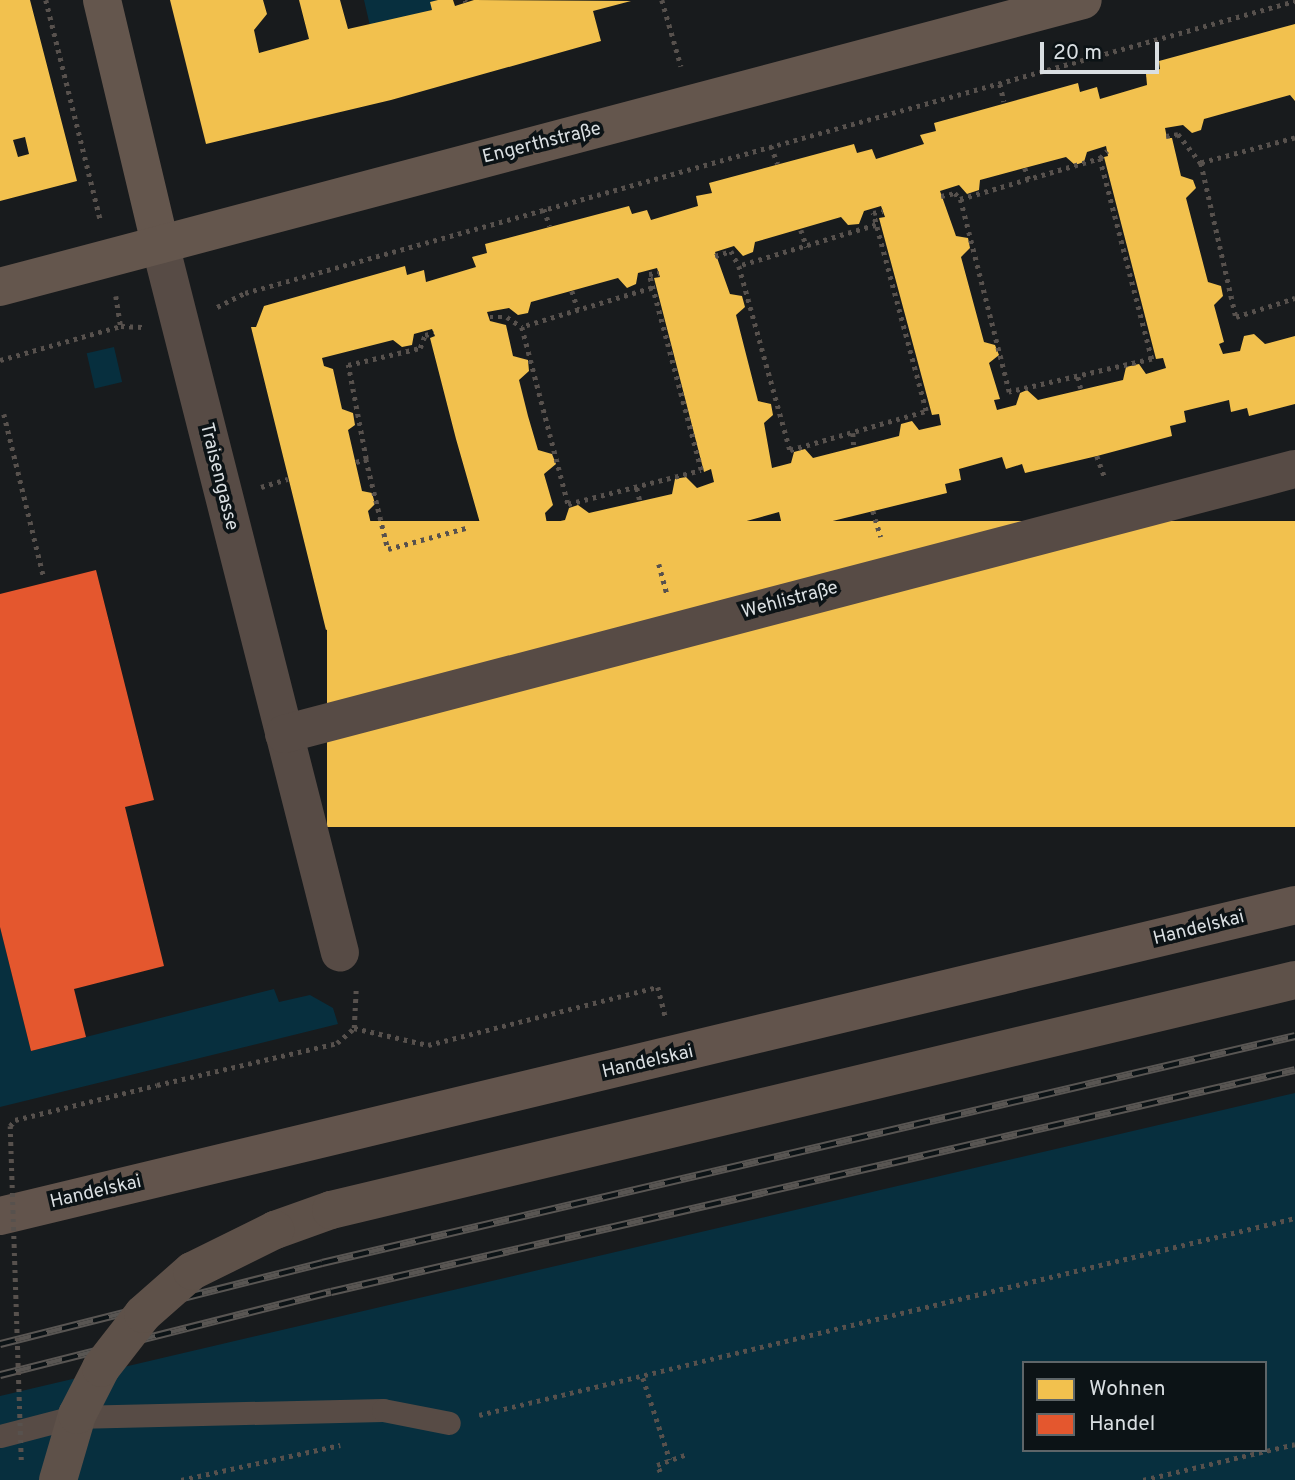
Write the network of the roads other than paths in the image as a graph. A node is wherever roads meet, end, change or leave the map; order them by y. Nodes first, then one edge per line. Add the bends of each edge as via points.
1 (102, 0) edge
2 (1083, 0) edge
3 (160, 244) junction
4 (0, 287) edge
5 (1295, 469) edge
6 (284, 734) junction
7 (1295, 905) edge
8 (340, 953) road end
9 (1295, 980) edge
10 (0, 1216) edge
11 (449, 1423) road end
12 (0, 1436) edge
13 (58, 1480) edge

1 - 3 street, Traisengasse
2 - 3 street, Engerthstraße
3 - 4 street, Engerthstraße
3 - 6 street, Traisengasse
5 - 6 street, Wehlistraße
6 - 8 street, Traisengasse
7 - 10 main road, Handelskai
9 - 13 highway, bridge via 331,1210 275,1230 192,1271 143,1314 101,1368 77,1415
11 - 12 lane via 383,1410 73,1417

